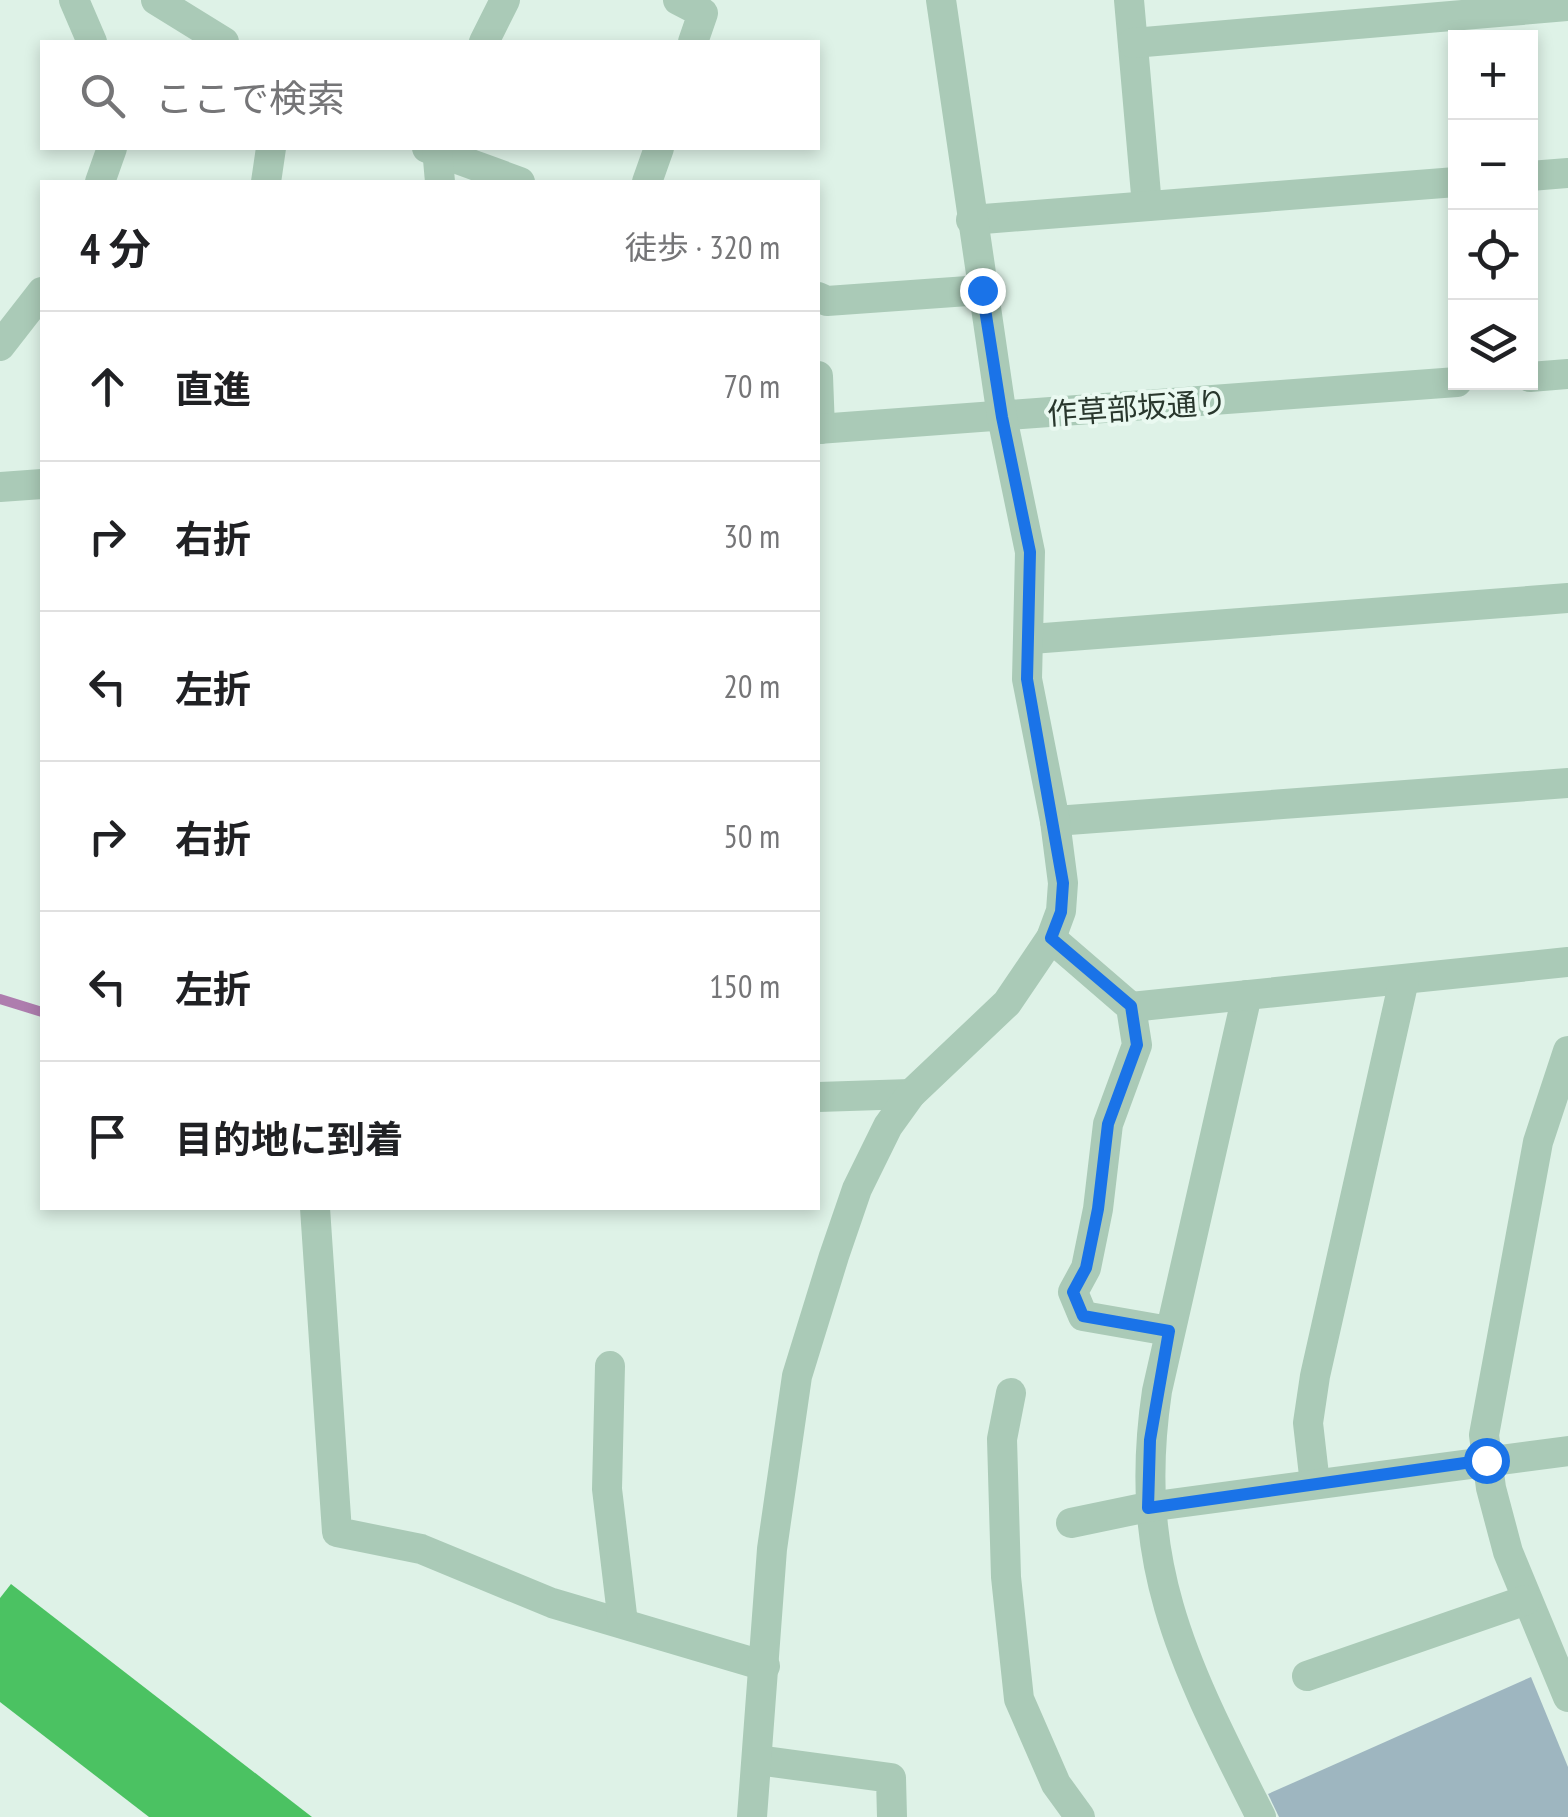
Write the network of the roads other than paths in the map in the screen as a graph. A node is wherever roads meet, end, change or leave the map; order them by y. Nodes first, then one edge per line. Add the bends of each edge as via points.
1 (74, 0) edge
2 (156, 0) edge
3 (505, 0) edge
4 (678, 0) edge
5 (942, 0) edge
6 (1129, 0) edge
7 (1568, 6) edge
8 (91, 40) edge
9 (221, 40) edge
10 (485, 40) edge
11 (694, 40) edge
12 (1133, 43) junction
13 (111, 150) edge
14 (271, 150) edge
15 (433, 150) edge
16 (436, 150) edge
17 (658, 150) edge
18 (1568, 173) edge
19 (1538, 175) edge
20 (101, 180) edge
21 (266, 180) edge
22 (440, 180) edge
23 (515, 180) edge
24 (648, 180) edge
25 (1448, 183) edge
26 (1147, 206) junction
27 (972, 220) junction
28 (982, 290) junction
29 (40, 295) edge
30 (820, 299) edge
31 (0, 346) edge
32 (1568, 374) edge
33 (1538, 376) edge
34 (1448, 383) edge
35 (1002, 417) junction
36 (820, 429) edge
37 (40, 484) edge
38 (0, 487) edge
39 (1568, 598) edge
40 (1031, 639) junction
41 (1568, 783) edge
42 (1055, 822) junction
43 (1051, 938) junction
44 (1568, 962) edge
45 (1404, 980) junction
46 (1247, 995) junction
47 (1131, 1006) junction
48 (1568, 1051) edge
49 (911, 1094) junction
50 (820, 1097) edge
51 (315, 1210) edge
52 (1169, 1331) junction
53 (610, 1366) dead end
54 (1011, 1393) dead end
55 (1568, 1451) edge
56 (1486, 1460) junction
57 (1316, 1484) junction
58 (1148, 1508) junction
59 (1072, 1523) dead end
60 (1526, 1600) junction
61 (623, 1623) junction
62 (765, 1666) junction
63 (1308, 1676) dead end
64 (1568, 1697) edge
65 (757, 1760) junction
66 (752, 1817) edge
67 (892, 1817) edge
68 (1080, 1817) edge
69 (1260, 1817) edge

1 - 8 street
2 - 9 street
3 - 10 street
4 - 11 street via 703,13
5 - 27 street
6 - 12 street
7 - 12 street
12 - 26 street
13 - 20 street
14 - 21 street
15 - 22 street
16 - 23 street
17 - 24 street
18 - 19 street
25 - 26 street
26 - 27 street
27 - 28 street
28 - 30 street
28 - 35 street
29 - 31 street
32 - 33 street
34 - 35 street, 作草部坂通り
35 - 36 street, 作草部坂通り
35 - 40 street via 1030,552
37 - 38 street
39 - 40 street
40 - 42 street via 1027,679
41 - 42 street
42 - 43 street via 1063,883
43 - 47 street
43 - 49 street via 1008,1003
44 - 45 street
45 - 46 street
45 - 57 street via 1314,1376 1308,1423
46 - 47 street
46 - 52 street
47 - 52 street via 1137,1045 1108,1124 1086,1268 1073,1292 1083,1316
48 - 56 street via 1534,1160 1496,1360
49 - 50 street
49 - 62 street via 857,1190 796,1376 772,1548
51 - 61 street via 336,1532 421,1549 552,1603
52 - 58 street via 1150,1440
53 - 61 street via 607,1490
54 - 68 street via 1002,1439 1006,1577 1019,1699 1056,1784
55 - 56 street
56 - 57 street
56 - 60 street
57 - 58 street
58 - 59 street
58 - 69 street via 1178,1644
60 - 63 street
60 - 64 street
61 - 62 street
62 - 65 street
65 - 66 street
65 - 67 street via 892,1778

